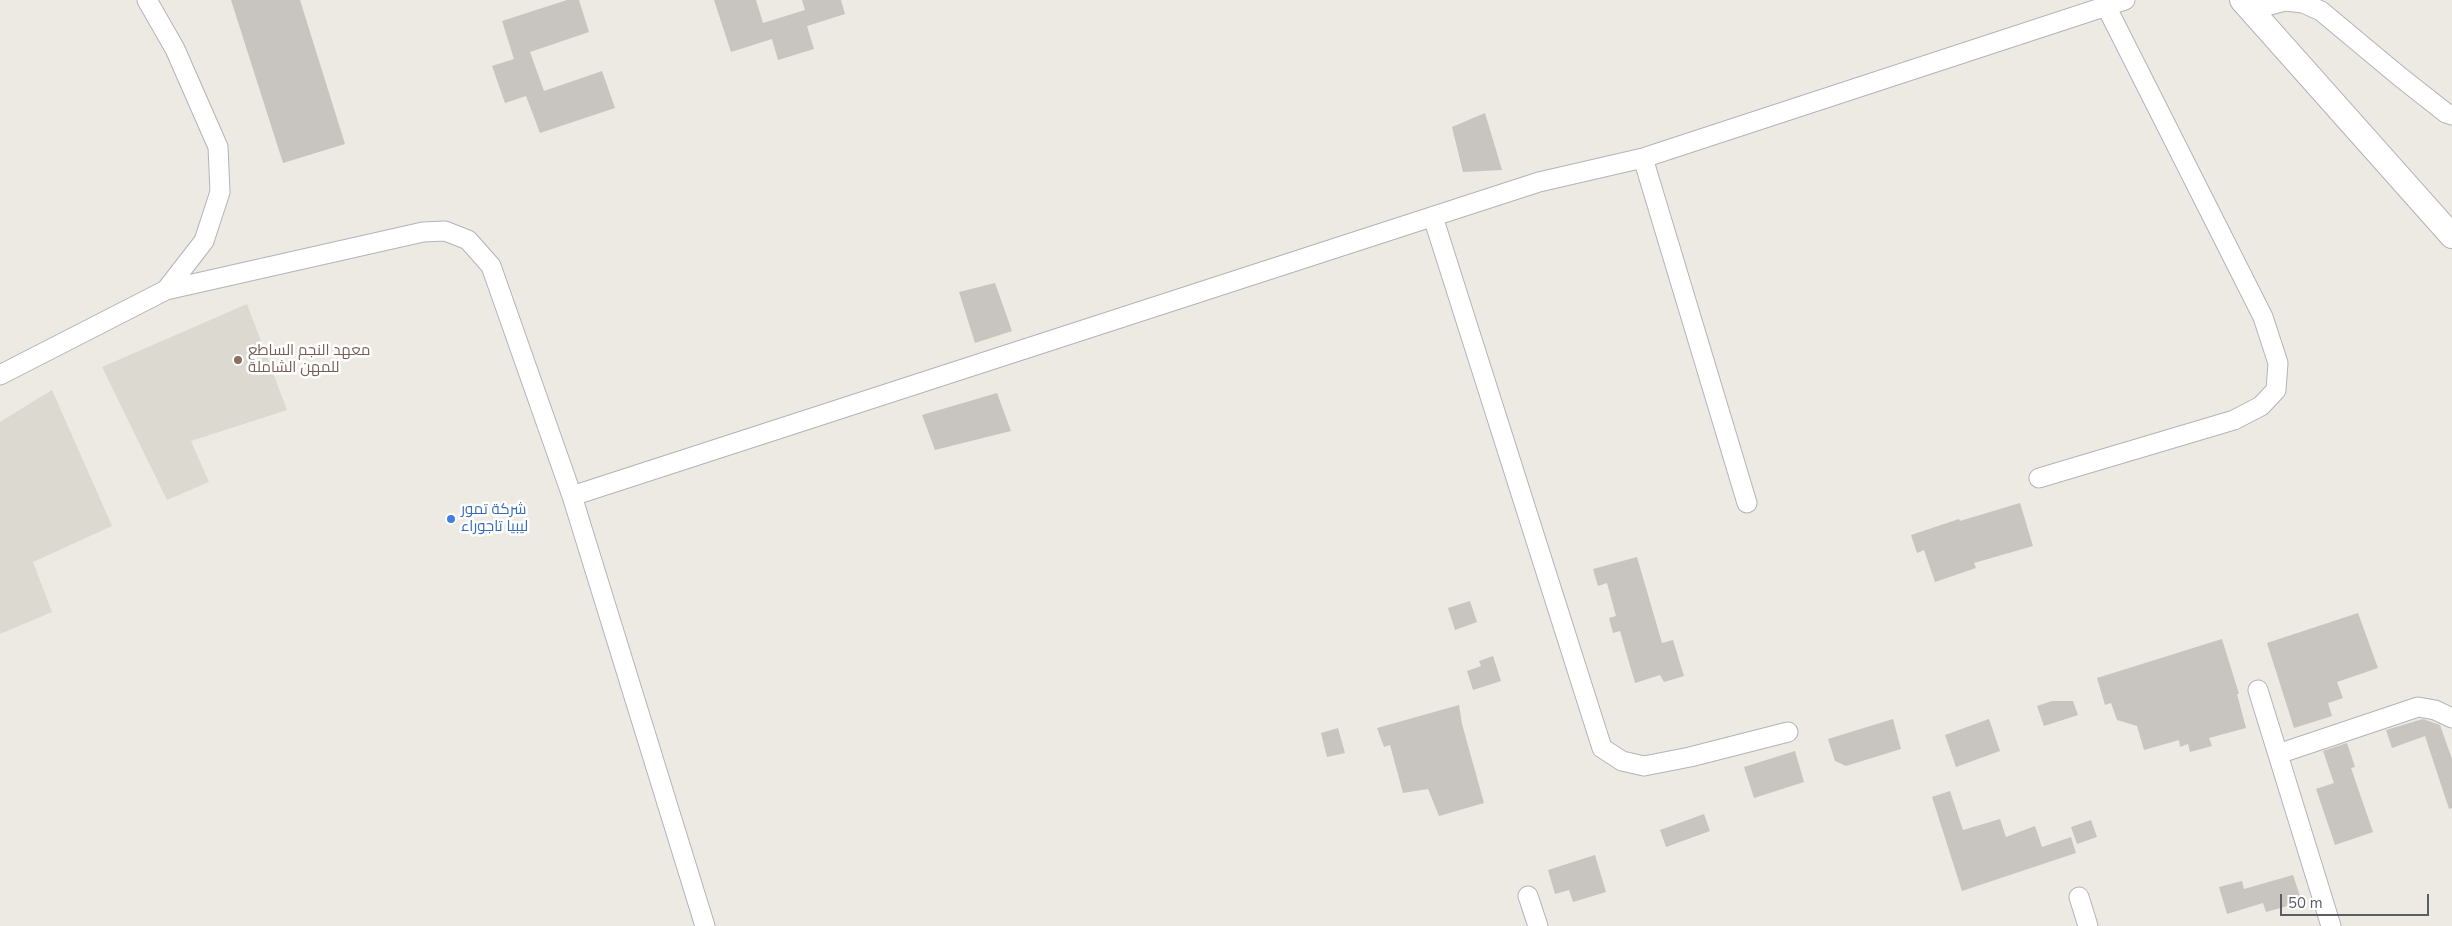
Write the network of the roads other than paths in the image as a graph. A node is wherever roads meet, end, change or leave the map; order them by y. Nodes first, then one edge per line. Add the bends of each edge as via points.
1 (147, 0) edge
2 (2125, 0) edge
3 (2247, 5) edge
4 (2106, 6) junction
5 (2452, 114) edge
6 (1643, 158) junction
7 (1433, 217) junction
8 (2452, 236) edge
9 (166, 290) junction
10 (0, 375) edge
11 (2039, 478) dead end
12 (572, 496) junction
13 (1747, 504) dead end
14 (2258, 690) dead end
15 (2452, 718) edge
16 (1788, 732) dead end
17 (2278, 754) junction
18 (1528, 896) dead end
19 (2079, 897) dead end
20 (705, 926) edge
21 (1538, 926) edge
22 (2088, 926) edge
23 (2331, 926) edge

1 - 9 street via 175,49 218,147 220,192 204,241
2 - 4 street
3 - 5 street via 2285,1 2303,3 2321,11 2398,76 2446,113
3 - 8 street
4 - 6 street
4 - 11 street via 2264,317 2278,363 2276,390 2261,406 2234,420
6 - 7 street via 1539,182
6 - 13 street
7 - 12 street
7 - 16 street via 1602,748 1622,761 1644,766
9 - 10 street
9 - 12 street via 423,232 445,231 468,240 491,266
12 - 20 street
14 - 17 street
15 - 17 street via 2435,710 2418,708
17 - 23 street
18 - 21 street
19 - 22 street

